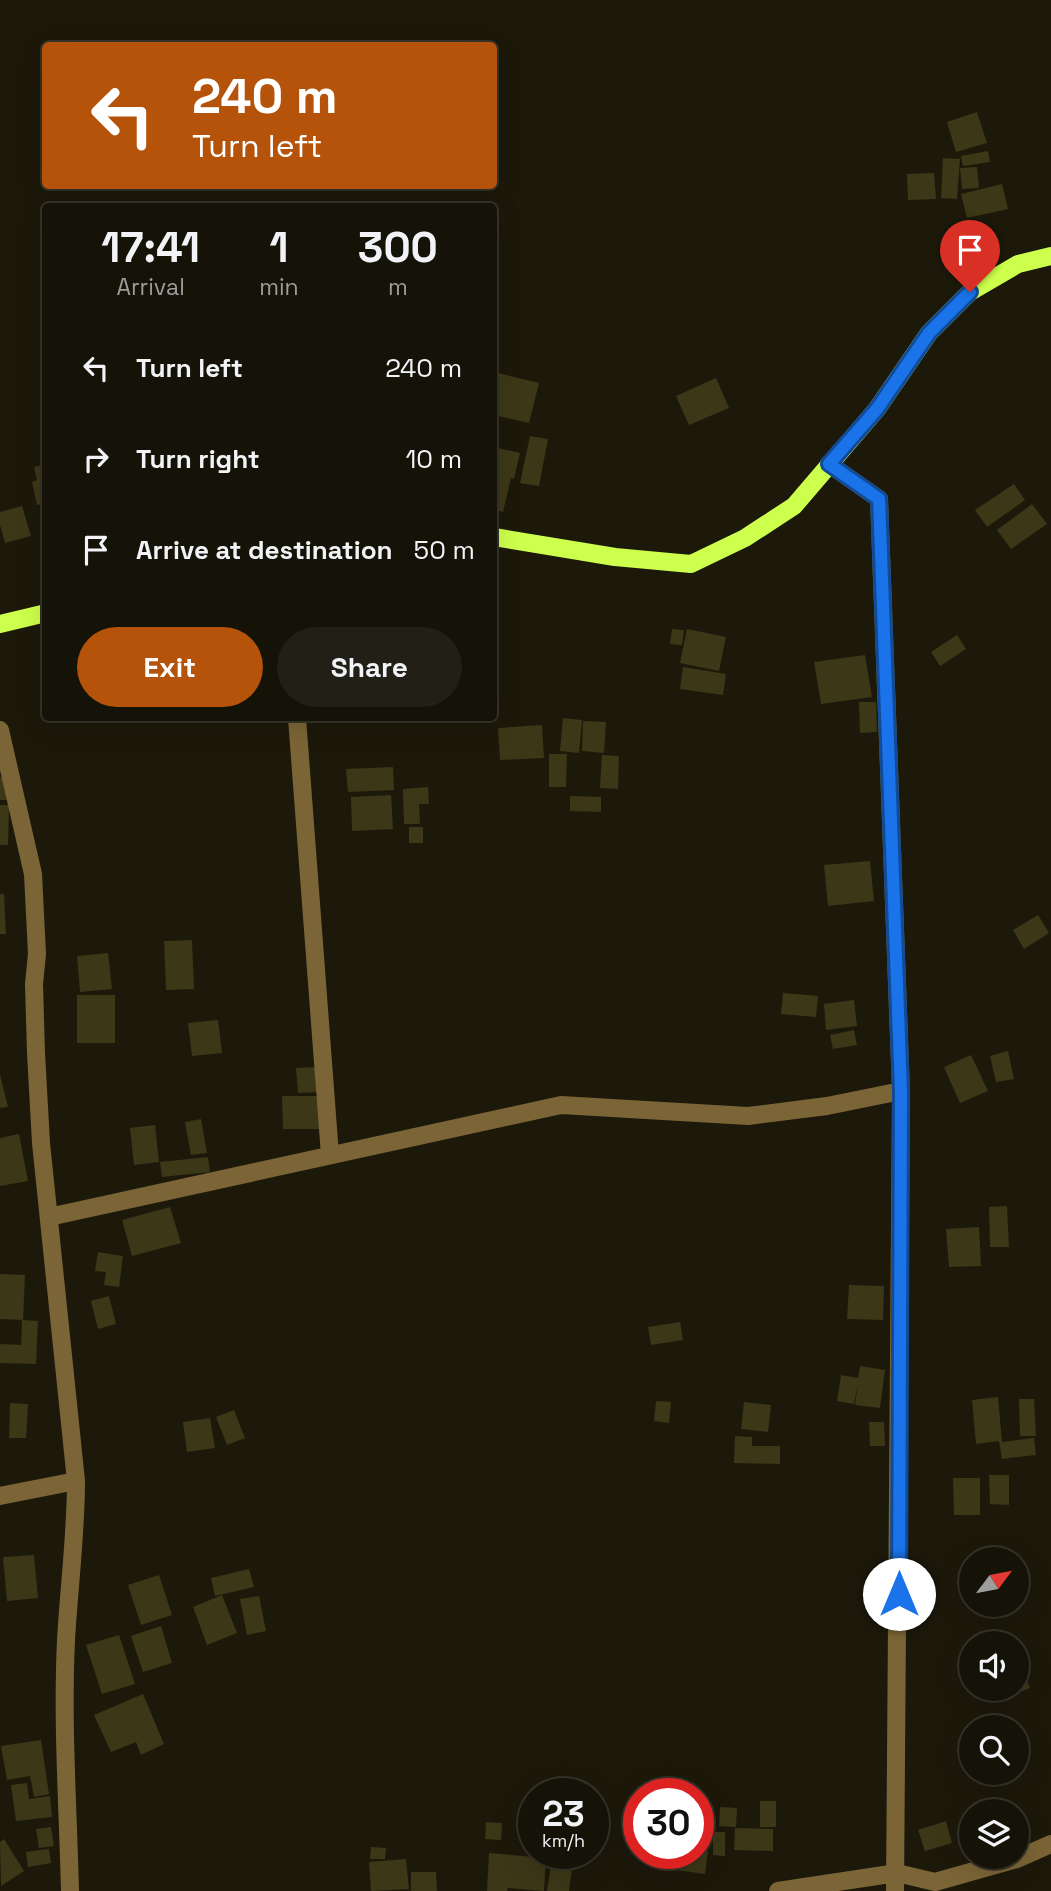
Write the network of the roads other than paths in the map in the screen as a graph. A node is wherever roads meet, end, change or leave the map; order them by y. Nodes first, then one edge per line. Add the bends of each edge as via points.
1 (1051, 256) edge
2 (829, 464) junction
3 (497, 537) edge
4 (42, 613) edge
5 (0, 624) edge
6 (297, 721) edge
7 (0, 730) edge
8 (901, 1091) junction
9 (330, 1156) junction
10 (49, 1217) junction
11 (76, 1481) junction
12 (0, 1496) edge
13 (1051, 1844) edge
14 (896, 1882) edge
15 (70, 1891) edge
16 (778, 1891) edge

1 - 2 main road via 1018,264 970,292 929,333 877,409
2 - 3 main road via 794,506 745,538 691,564
2 - 8 street via 879,499
4 - 5 main road
6 - 9 street
7 - 10 street via 33,874 36,1053
8 - 9 street via 827,1107 748,1116 561,1105
8 - 14 street
9 - 10 street
10 - 11 street
11 - 12 street
11 - 15 street via 65,1708
13 - 14 street via 1017,1859 935,1882
14 - 16 street

